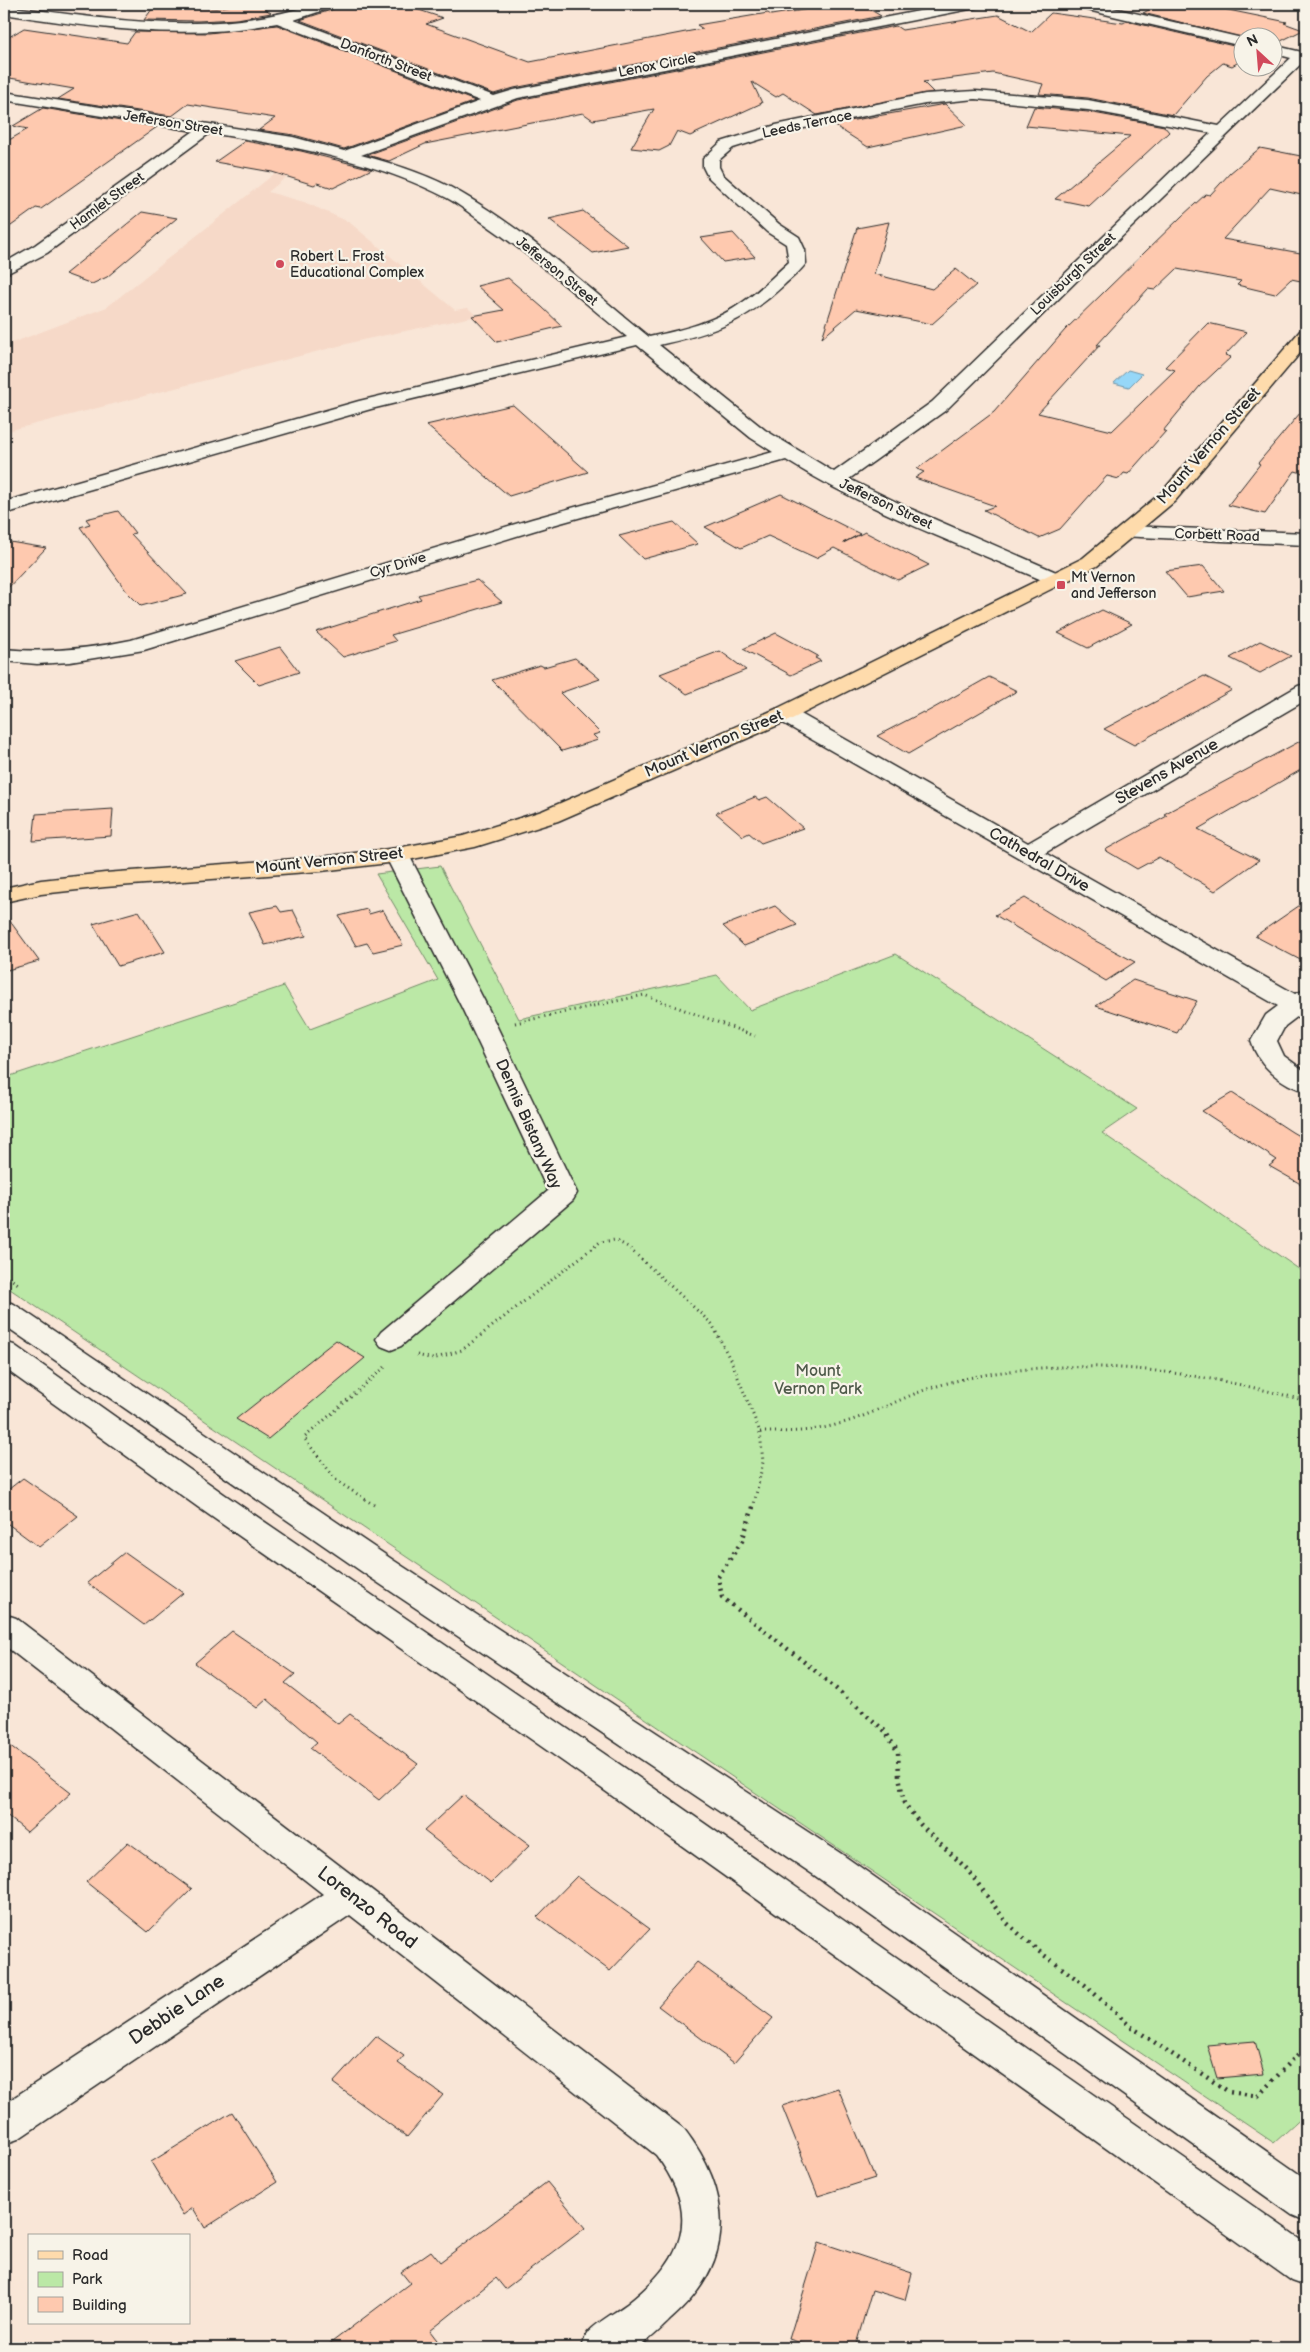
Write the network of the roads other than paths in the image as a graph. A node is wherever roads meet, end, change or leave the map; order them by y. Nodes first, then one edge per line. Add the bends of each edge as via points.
1 (328, 4) edge
2 (974, 4) edge
3 (1080, 4) edge
4 (4, 10) edge
5 (279, 18) junction
6 (1232, 40) edge
7 (1282, 52) edge
8 (1304, 57) edge
9 (5, 97) edge
10 (493, 101) junction
11 (208, 128) junction
12 (1222, 131) junction
13 (347, 155) junction
14 (4, 270) edge
15 (1306, 335) edge
16 (643, 341) junction
17 (789, 453) junction
18 (835, 480) junction
19 (4, 508) edge
20 (1127, 532) junction
21 (1306, 539) edge
22 (1056, 579) junction
23 (4, 655) edge
24 (1306, 691) edge
25 (784, 714) junction
26 (1028, 854) junction
27 (397, 855) junction
28 (4, 895) edge
29 (1301, 1001) edge
30 (1306, 1083) edge
31 (4, 1311) edge
32 (399, 1344) road end
33 (4, 1354) edge
34 (7, 1634) edge
35 (351, 1895) junction
36 (4, 2126) edge
37 (1306, 2202) edge
38 (1306, 2267) edge
39 (602, 2348) edge

1 - 5 street
2 - 10 street, Lenox Circle via 535,89
3 - 6 street
4 - 5 street via 106,24 187,29
5 - 10 street, Danforth Street
7 - 8 street
8 - 12 street, Louisburgh Street
9 - 11 street, Jefferson Street
10 - 13 street, Lenox Circle
11 - 13 street, Jefferson Street
11 - 14 street, Hamlet Street via 41,249
12 - 16 street, Leeds Terrace via 1088,105 975,95 925,99 744,138 727,145 711,159 711,167 716,177 773,228 793,241 798,263 749,306 735,314 696,331
12 - 18 street, Louisburgh Street via 939,406
13 - 16 street, Jefferson Street via 418,178 455,196 511,234
15 - 20 main road, Mount Vernon Street via 1168,497
16 - 17 street, Jefferson Street via 758,434
16 - 19 street via 366,405
17 - 18 street, Jefferson Street
17 - 23 street, Cyr Drive via 521,528 136,645 60,658
18 - 22 street, Jefferson Street
20 - 21 street, Corbett Road
20 - 22 main road, Mount Vernon Street via 1090,562
22 - 25 main road, Mount Vernon Street
24 - 26 street, Stevens Avenue
25 - 26 street, Cathedral Drive
25 - 27 main road, Mount Vernon Street via 550,816 467,842
26 - 29 street, Cathedral Drive
27 - 28 main road, Mount Vernon Street via 105,880
27 - 32 street, Dennis Bistany Way via 563,1193
29 - 30 street via 1274,1021 1264,1041 1277,1064
31 - 37 street via 382,1569 827,1864
33 - 38 street
34 - 35 street, Lorenzo Road
35 - 36 street, Debbie Lane
35 - 39 street, Lorenzo Road via 670,2142 692,2173 702,2210 697,2249 689,2268 663,2300

